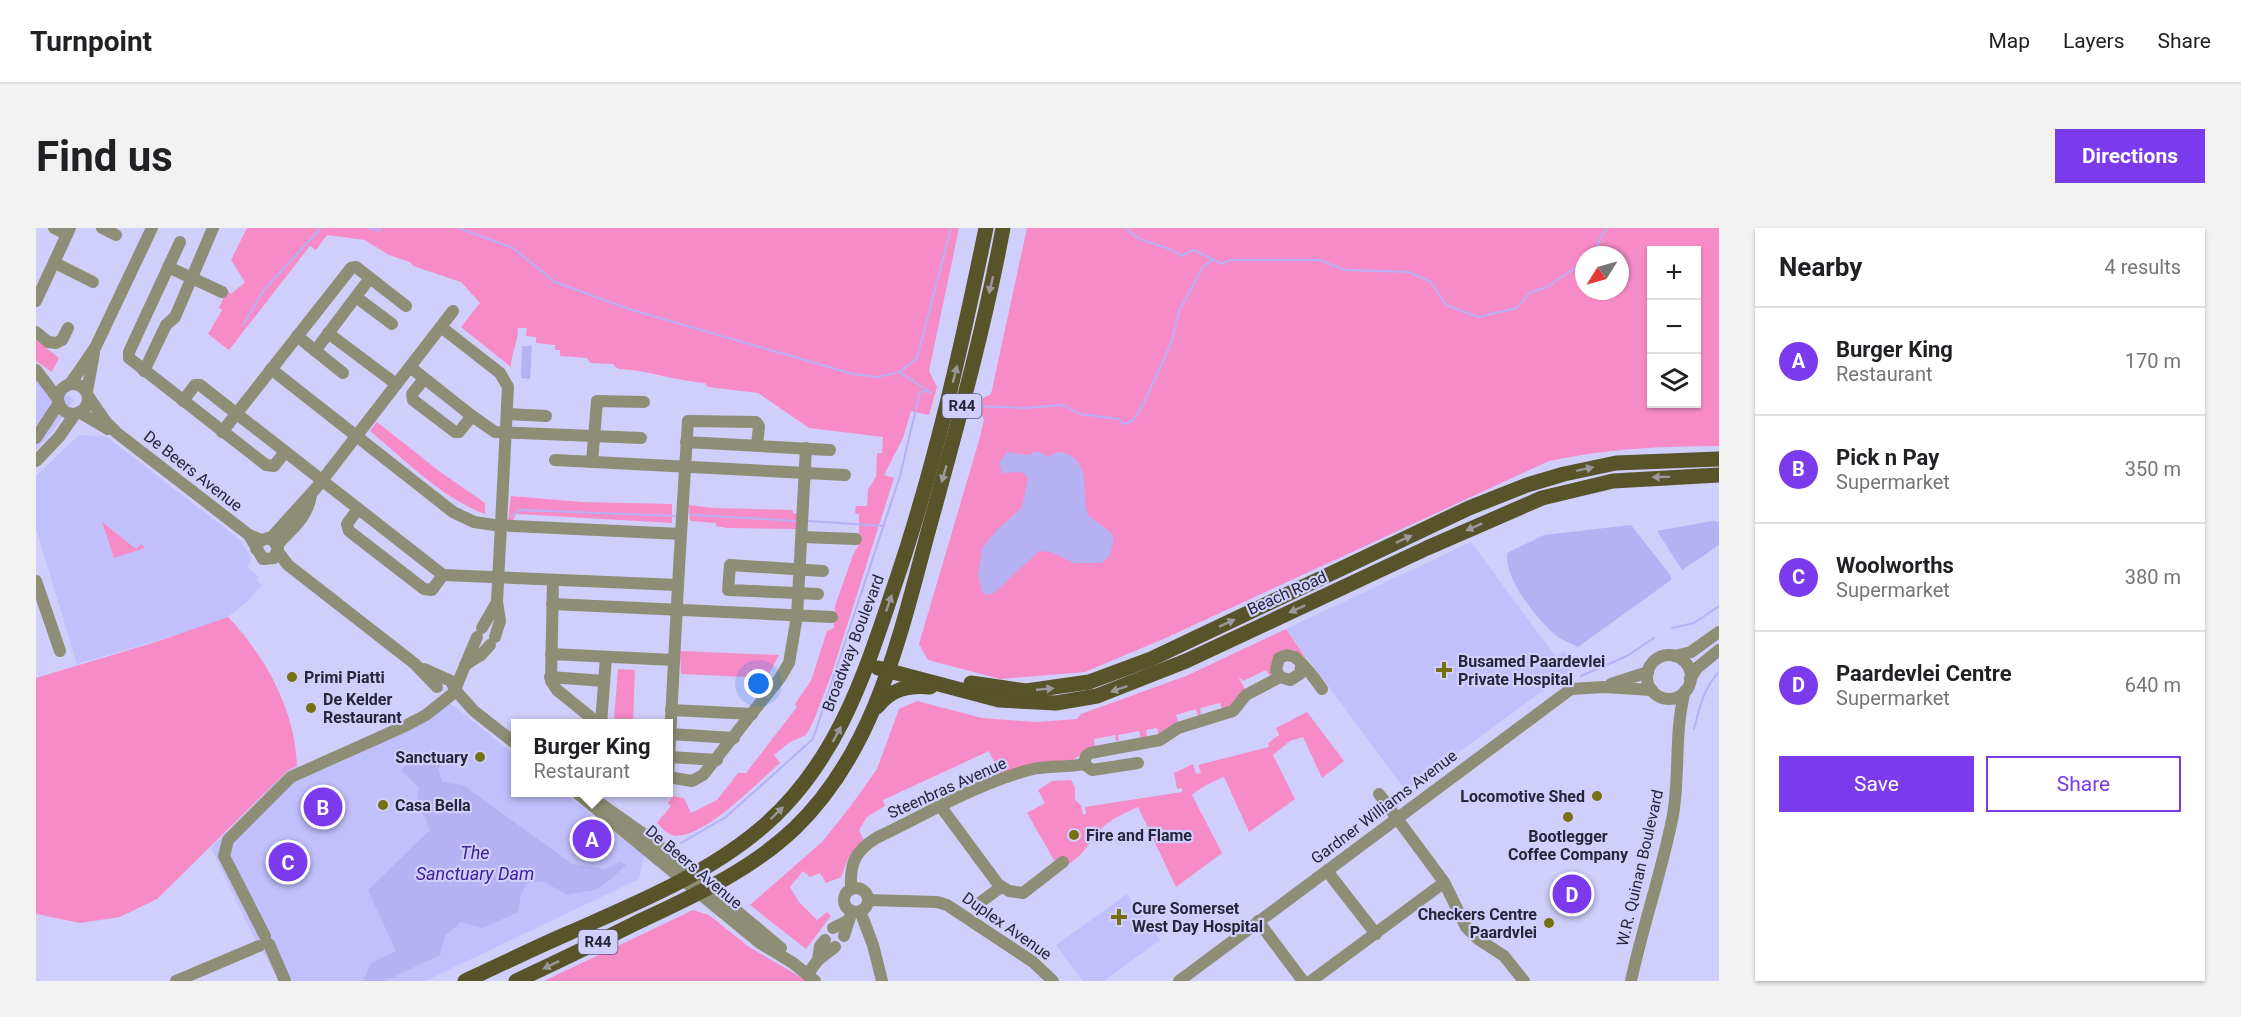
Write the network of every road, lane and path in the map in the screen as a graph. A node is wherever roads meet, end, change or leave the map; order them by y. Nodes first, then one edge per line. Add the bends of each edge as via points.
1 (54, 228) edge
2 (102, 228) edge
3 (152, 228) edge
4 (213, 228) edge
5 (986, 228) edge
6 (1003, 228) edge
7 (69, 231) edge
8 (116, 235) dead end
9 (180, 243) dead end
10 (55, 262) junction
11 (168, 267) junction
12 (370, 278) junction
13 (193, 279) junction
14 (93, 282) dead end
15 (222, 292) dead end
16 (356, 297) junction
17 (36, 301) edge
18 (406, 306) dead end
19 (453, 311) dead end
20 (392, 324) dead end
21 (441, 327) junction
22 (68, 328) dead end
23 (36, 332) edge
24 (328, 333) junction
25 (297, 336) junction
26 (95, 348) junction
27 (315, 351) junction
28 (410, 367) junction
29 (272, 369) junction
30 (38, 371) edge
31 (144, 371) junction
32 (343, 373) dead end
33 (424, 379) junction
34 (396, 384) junction
35 (69, 385) junction
36 (87, 394) junction
37 (59, 401) junction
38 (183, 401) junction
39 (644, 402) dead end
40 (77, 413) junction
41 (236, 414) junction
42 (507, 414) junction
43 (472, 416) junction
44 (546, 416) dead end
45 (222, 432) junction
46 (117, 433) junction
47 (507, 433) junction
48 (357, 436) junction
49 (594, 436) junction
50 (36, 438) edge
51 (641, 438) dead end
52 (686, 442) junction
53 (757, 445) junction
54 (806, 448) junction
55 (830, 450) dead end
56 (285, 452) junction
57 (1719, 459) edge
58 (555, 460) dead end
59 (36, 461) edge
60 (592, 462) junction
61 (685, 466) junction
62 (806, 472) junction
63 (845, 475) dead end
64 (1719, 476) edge
65 (322, 481) junction
66 (358, 509) junction
67 (502, 525) junction
68 (681, 534) junction
69 (802, 537) junction
70 (856, 539) dead end
71 (269, 547) junction
72 (801, 569) junction
73 (823, 571) dead end
74 (443, 575) junction
75 (499, 578) junction
76 (552, 580) junction
77 (36, 581) edge
78 (678, 585) junction
79 (728, 590) junction
80 (798, 593) junction
81 (818, 594) dead end
82 (497, 602) junction
83 (552, 604) junction
84 (677, 610) junction
85 (727, 613) junction
86 (797, 616) junction
87 (832, 617) dead end
88 (1719, 632) edge
89 (1719, 650) edge
90 (60, 651) dead end
91 (551, 654) junction
92 (1675, 656) junction
93 (606, 657) junction
94 (870, 659) junction
95 (674, 660) junction
96 (888, 665) junction
97 (1301, 667) junction
98 (463, 668) junction
99 (1648, 672) junction
100 (550, 677) junction
101 (1280, 677) junction
102 (1690, 679) junction
103 (604, 681) junction
104 (944, 686) junction
105 (1604, 687) junction
106 (446, 689) junction
107 (1322, 689) dead end
108 (1685, 691) junction
109 (1657, 694) junction
110 (671, 710) junction
111 (874, 712) junction
112 (752, 714) junction
113 (595, 719) edge
114 (600, 719) edge
115 (671, 719) edge
116 (1678, 727) junction
117 (673, 734) edge
118 (734, 738) junction
119 (511, 740) edge
120 (673, 757) edge
121 (717, 759) junction
122 (1138, 763) dead end
123 (1084, 764) junction
124 (673, 778) edge
125 (1379, 794) dead end
126 (582, 797) edge
127 (592, 797) edge
128 (941, 807) junction
129 (1397, 818) junction
130 (1063, 862) dead end
131 (1327, 870) junction
132 (688, 877) junction
133 (1001, 887) junction
134 (1438, 887) dead end
135 (851, 888) junction
136 (705, 890) junction
137 (868, 900) junction
138 (978, 904) dead end
139 (853, 914) junction
140 (1258, 921) junction
141 (839, 932) dead end
142 (1376, 934) junction
143 (262, 942) junction
144 (830, 944) dead end
145 (1188, 976) edge
146 (811, 978) edge
147 (176, 981) edge
148 (285, 981) edge
149 (465, 981) edge
150 (516, 981) edge
151 (882, 981) edge
152 (1053, 981) edge
153 (1179, 981) edge
154 (1303, 981) edge
155 (1311, 981) edge
156 (1524, 981) edge
157 (1631, 981) edge

1 - 7 street
2 - 8 street
3 - 26 street
4 - 13 street
94 -> 5 main road, Broadway Boulevard / R44 via 933,461
6 -> 96 main road, R44 via 972,368
7 - 10 street
9 - 11 street
10 - 14 street
10 - 17 street
11 - 13 street
11 - 31 street via 128,354
12 - 16 street
12 - 18 street
12 - 25 street via 356,267 351,268
13 - 15 street
13 - 31 street
16 - 20 street
16 - 24 street
19 - 21 street
21 - 28 street
21 - 42 street via 503,376 508,387
22 - 23 street via 56,344
24 - 27 street
24 - 34 street
25 - 27 street
25 - 29 street
26 - 35 street
26 - 36 street
27 - 32 street
28 - 33 street
28 - 34 street
29 - 41 street
29 - 48 street
30 - 35 street
30 - 37 street
31 - 38 street
33 - 43 street
33 - 43 street via 412,394 413,400 455,432
34 - 48 street
35 - 36 street via 80,385
35 - 37 street via 62,389
36 - 40 street via 86,406
36 - 46 street, De Beers Avenue
37 - 40 street via 65,411
37 - 50 street
38 - 41 street via 198,384
38 - 45 street
39 - 49 street via 597,401
40 - 46 street, De Beers Avenue
40 - 59 street
41 - 45 street
41 - 56 street
42 - 44 street
42 - 47 street
43 - 47 street via 495,432
45 - 56 street via 268,466 274,466
46 - 71 street, De Beers Avenue
47 - 49 street
47 - 67 street
48 - 65 street
48 - 67 street via 460,516
49 - 51 street
49 - 60 street
52 - 53 street
52 - 53 street via 688,421 704,419 756,422
52 - 61 street
53 - 54 street
54 - 55 street
54 - 62 street
56 - 65 street
96 -> 57 main road, Beach Road via 1026,691 1089,682 1151,659 1469,508 1527,485 1616,463
58 - 60 street
60 - 61 street
61 - 62 street
61 - 68 street
62 - 63 street
62 - 69 street
64 -> 104 main road, Beach Road via 1622,480 1542,498 1186,661 1097,696 1026,703
65 - 66 street
65 - 71 street via 311,495 309,507
66 - 74 street
66 - 74 street via 347,529 386,560 426,591 432,590
67 - 68 street
67 - 75 street
68 - 78 street
69 - 70 street
69 - 72 street
71 - 106 street, De Beers Avenue
72 - 73 street
72 - 79 street via 730,565
72 - 80 street
74 - 75 street
75 - 76 street
75 - 82 street
76 - 78 street
76 - 83 street
77 - 90 street
78 - 84 street
79 - 80 street
79 - 85 street
80 - 81 street
80 - 86 street
82 - 98 street
82 - 98 street via 500,621 492,641 482,655
83 - 84 street
83 - 91 street
84 - 85 street
84 - 95 street
85 - 86 street
86 - 87 street
86 - 112 street via 789,663
88 - 92 street via 1691,652
89 - 102 street, W.R. Quinan Boulevard
91 - 93 street
91 - 100 street
92 - 99 street via 1655,660
92 - 102 street via 1687,665
93 - 95 street
93 - 103 street
94 - 96 main road, Beach Road
132 -> 94 main road, Broadway Boulevard / R44 via 747,840 800,790 828,751
95 - 110 street
96 - 104 main road, Beach Road
96 - 111 main road, R44
97 - 101 street via 1294,679
97 - 101 street via 1295,657 1283,656 1276,666
97 - 107 street via 1311,672
98 - 106 street
99 - 105 street, Gardner Williams Avenue
99 - 109 street, W.R. Quinan Boulevard
100 - 103 street
100 - 113 street via 555,688
101 - 123 street, Steenbras Avenue via 1246,695 1229,712 1178,728 1154,742 1090,753
102 - 108 street, W.R. Quinan Boulevard
103 - 114 street
104 - 111 main road via 903,687 890,694
105 - 109 street, Gardner Williams Avenue
105 - 129 street, Gardner Williams Avenue via 1571,689
106 - 119 street, De Beers Avenue
106 - 143 street via 426,715 291,777 228,840 224,856
108 - 109 street via 1675,698
108 - 116 street, W.R. Quinan Boulevard
109 - 116 street, W.R. Quinan Boulevard
110 - 112 street
110 - 115 street
111 - 136 main road, R44 via 847,762 808,814 769,850
112 - 118 street
116 - 157 street, W.R. Quinan Boulevard via 1672,815
117 - 118 street
118 - 121 street
120 - 121 street
121 - 124 street via 698,779
122 - 123 street via 1092,770
123 - 128 street, Steenbras Avenue via 1037,768 1009,776
125 - 129 street
126 - 132 street, De Beers Avenue via 667,867
127 - 132 street, De Beers Avenue via 623,818
128 - 133 street
128 - 135 street, Steenbras Avenue via 865,846 850,868
129 - 131 street, Gardner Williams Avenue
129 - 156 street via 1444,882 1466,927 1504,956
130 - 133 street via 1023,893
131 - 140 street, Gardner Williams Avenue
131 - 142 street
132 - 136 street, De Beers Avenue
132 - 149 main road, Broadway Boulevard / R44
133 - 138 street
134 - 142 street
135 - 137 street via 862,890
135 - 139 street via 843,901
136 - 146 street, De Beers Avenue via 783,950
136 -> 150 main road, R44
137 - 139 street via 866,906
137 - 152 street, Duplex Avenue via 946,905 1032,962
139 - 141 street
139 - 151 street via 873,945
140 - 145 street, Gardner Williams Avenue
140 - 154 street
142 - 155 street
143 - 147 street
143 - 148 street
144 - 146 street via 820,946
145 - 153 street, Gardner Williams Avenue

